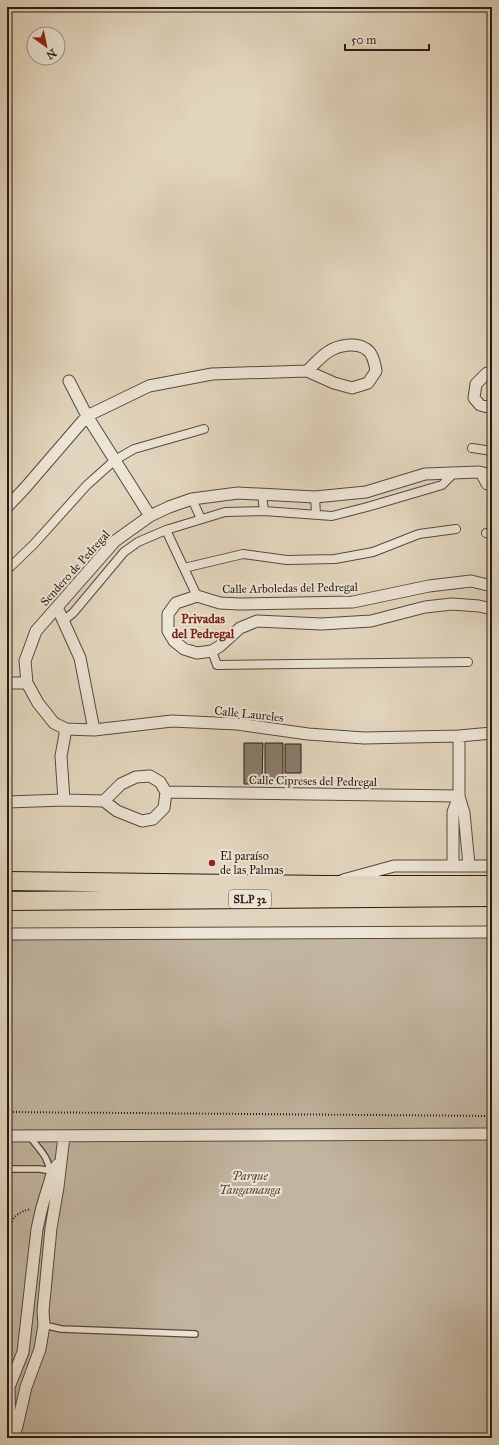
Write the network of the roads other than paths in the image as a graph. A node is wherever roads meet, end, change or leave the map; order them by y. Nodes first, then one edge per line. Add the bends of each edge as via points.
1 (307, 371) junction
2 (492, 373) edge
3 (69, 381) dead end
4 (492, 408) edge
5 (88, 416) junction
6 (204, 430) dead end
7 (472, 448) dead end
8 (492, 451) edge
9 (115, 460) junction
10 (455, 472) junction
11 (479, 472) junction
12 (425, 474) junction
13 (492, 475) edge
14 (492, 486) edge
15 (424, 490) junction
16 (366, 492) junction
17 (262, 494) junction
18 (315, 497) junction
19 (192, 499) junction
20 (7, 507) edge
21 (367, 507) junction
22 (264, 511) junction
23 (316, 514) junction
24 (150, 516) junction
25 (201, 519) junction
26 (456, 529) dead end
27 (166, 530) junction
28 (115, 541) junction
29 (124, 552) junction
30 (184, 568) junction
31 (7, 570) edge
32 (492, 586) edge
33 (197, 596) junction
34 (57, 608) junction
35 (492, 609) edge
36 (63, 621) junction
37 (212, 651) junction
38 (468, 662) dead end
39 (7, 683) edge
40 (27, 683) junction
41 (66, 729) junction
42 (94, 730) junction
43 (492, 733) edge
44 (459, 736) junction
45 (166, 792) junction
46 (460, 796) junction
47 (64, 800) junction
48 (104, 801) junction
49 (7, 802) edge
50 (469, 865) junction
51 (453, 866) junction
52 (492, 866) edge
53 (7, 881) edge
54 (324, 885) junction
55 (492, 885) edge
56 (492, 897) edge
57 (7, 901) edge
58 (492, 932) edge
59 (7, 934) edge
60 (492, 1134) edge
61 (7, 1136) edge
62 (30, 1136) junction
63 (64, 1136) junction
64 (7, 1169) edge
65 (54, 1172) junction
66 (44, 1325) junction
67 (195, 1334) dead end
68 (12, 1438) edge

1 - 1 street via 352,388 368,383 376,371 367,349 356,345 328,352
1 - 5 street via 212,374 149,386
2 - 4 street via 487,373 476,384 474,398 480,406
3 - 5 street
5 - 9 street
5 - 20 street
6 - 9 street via 134,449
7 - 8 street
9 - 24 street
9 - 31 street via 87,485
10 - 11 street, Sendero de Pedregal
10 - 12 street, Sendero de Pedregal
10 - 15 street via 442,484
11 - 13 street, Sendero de Pedregal
11 - 14 street via 486,485
12 - 15 street
12 - 16 street, Sendero de Pedregal
15 - 21 street
16 - 18 street, Sendero de Pedregal
16 - 21 street
17 - 18 street, Sendero de Pedregal
17 - 19 street, Sendero de Pedregal via 238,493
17 - 22 street
18 - 23 street
19 - 24 street, Sendero de Pedregal
19 - 25 street
21 - 23 street via 332,516
22 - 23 street
22 - 25 street via 225,512
24 - 28 street, Sendero de Pedregal
25 - 27 street
26 - 30 street via 419,534 373,552 335,559 287,560 243,554
27 - 29 street via 138,542
27 - 30 street
28 - 29 street
28 - 34 street, Sendero de Pedregal
29 - 36 street via 74,613
30 - 33 street
32 - 33 street, Calle Arboledas del Pedregal via 471,581 429,586 353,602 240,604 220,603
33 - 37 street via 176,603 168,614 168,631 174,641 184,649 197,653
34 - 36 street
34 - 40 street, Sendero de Pedregal via 36,631 25,660
35 - 37 street via 452,604 425,607 371,621 320,624 257,621 240,628
36 - 42 street via 80,658
37 - 38 street via 217,665
39 - 40 street
40 - 41 street via 38,703 54,723
41 - 42 street, Calle Laureles
41 - 47 street via 61,756
42 - 44 street, Calle Laureles via 172,721 237,724 308,734 364,738
43 - 44 street, Calle Laureles
44 - 46 street
45 - 46 street, Calle Cipreses del Pedregal
45 - 48 street via 160,782 150,776 136,777 121,784
45 - 48 street via 164,808 153,818 142,820 117,811
46 - 50 street
46 - 51 street via 453,812
47 - 48 street
47 - 49 street
50 - 51 street
50 - 52 street
51 - 54 street via 394,866
53 - 54 highway, SLP 32
54 - 55 highway, SLP 32
56 - 57 highway, SLP 32
58 - 59 street
60 - 63 street
61 - 62 street
62 - 63 street
62 - 65 lane
63 - 65 street via 61,1159
64 - 65 lane via 39,1169
65 - 66 street
65 - 68 street via 36,1229 23,1352 9,1387
66 - 67 lane via 61,1329
66 - 68 street via 40,1349

